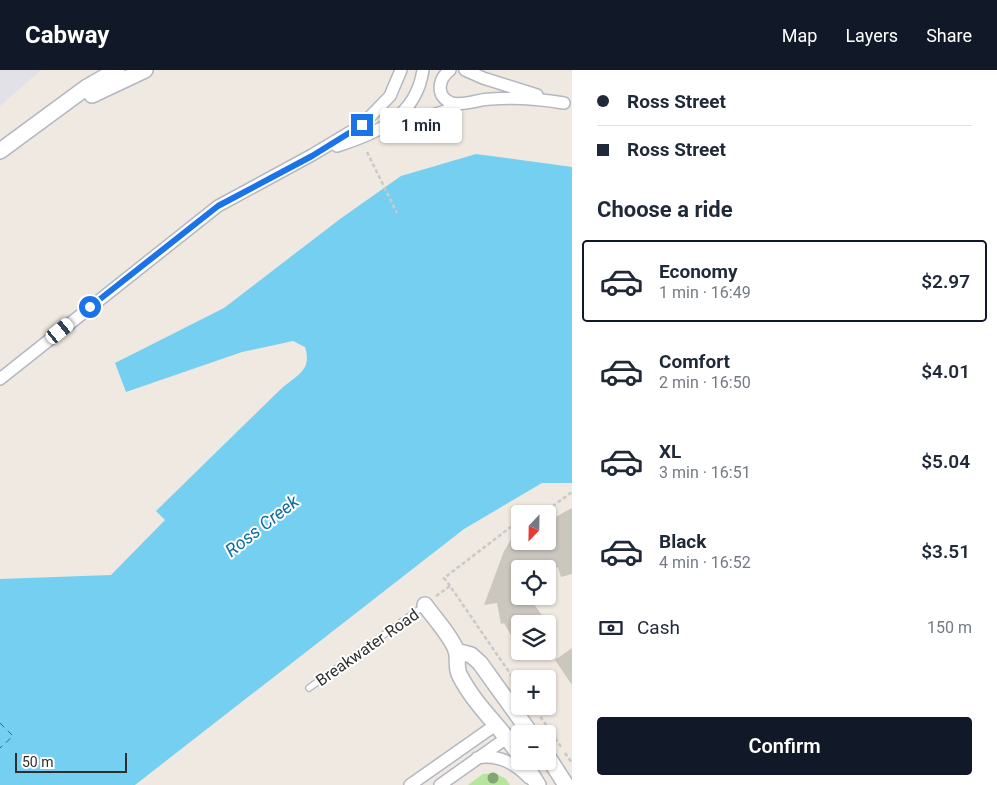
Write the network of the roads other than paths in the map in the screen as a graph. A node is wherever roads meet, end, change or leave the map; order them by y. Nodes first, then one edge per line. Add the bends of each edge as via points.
1 (117, 70) edge
2 (145, 70) edge
3 (401, 70) edge
4 (423, 70) edge
5 (470, 71) edge
6 (444, 73) edge
7 (390, 96) junction
8 (460, 104) junction
9 (568, 104) edge
10 (407, 108) junction
11 (55, 112) junction
12 (0, 151) edge
13 (312, 156) junction
14 (0, 379) edge
15 (425, 605) joint
16 (456, 651) junction
17 (309, 688) dead end
18 (511, 706) edge
19 (511, 714) edge
20 (494, 726) junction
21 (511, 736) edge
22 (508, 737) junction
23 (511, 742) edge
24 (477, 758) junction
25 (528, 770) edge
26 (553, 770) edge
27 (556, 770) edge
28 (410, 785) edge
29 (440, 785) edge
30 (537, 785) edge
31 (559, 785) edge
32 (566, 785) edge

1 - 11 street via 87,87
2 - 11 street
3 - 7 street
4 - 10 street via 419,87
5 - 9 street
6 - 8 street via 439,86 442,95 450,102
7 - 10 street
7 - 13 street via 362,125
8 - 9 street via 505,98
8 - 10 lane via 424,115
10 - 13 street via 376,133
11 - 12 street
13 - 14 street via 218,206
15 - 16 street
15 - 17 lane, Breakwater Road
16 - 18 street via 476,658
16 - 20 street via 460,678
19 - 20 street
20 - 22 street
20 - 28 street
21 - 22 street
22 - 23 street
22 - 24 street
24 - 29 street
24 - 30 street via 490,756 505,760
25 - 30 street
26 - 31 street
27 - 32 street

